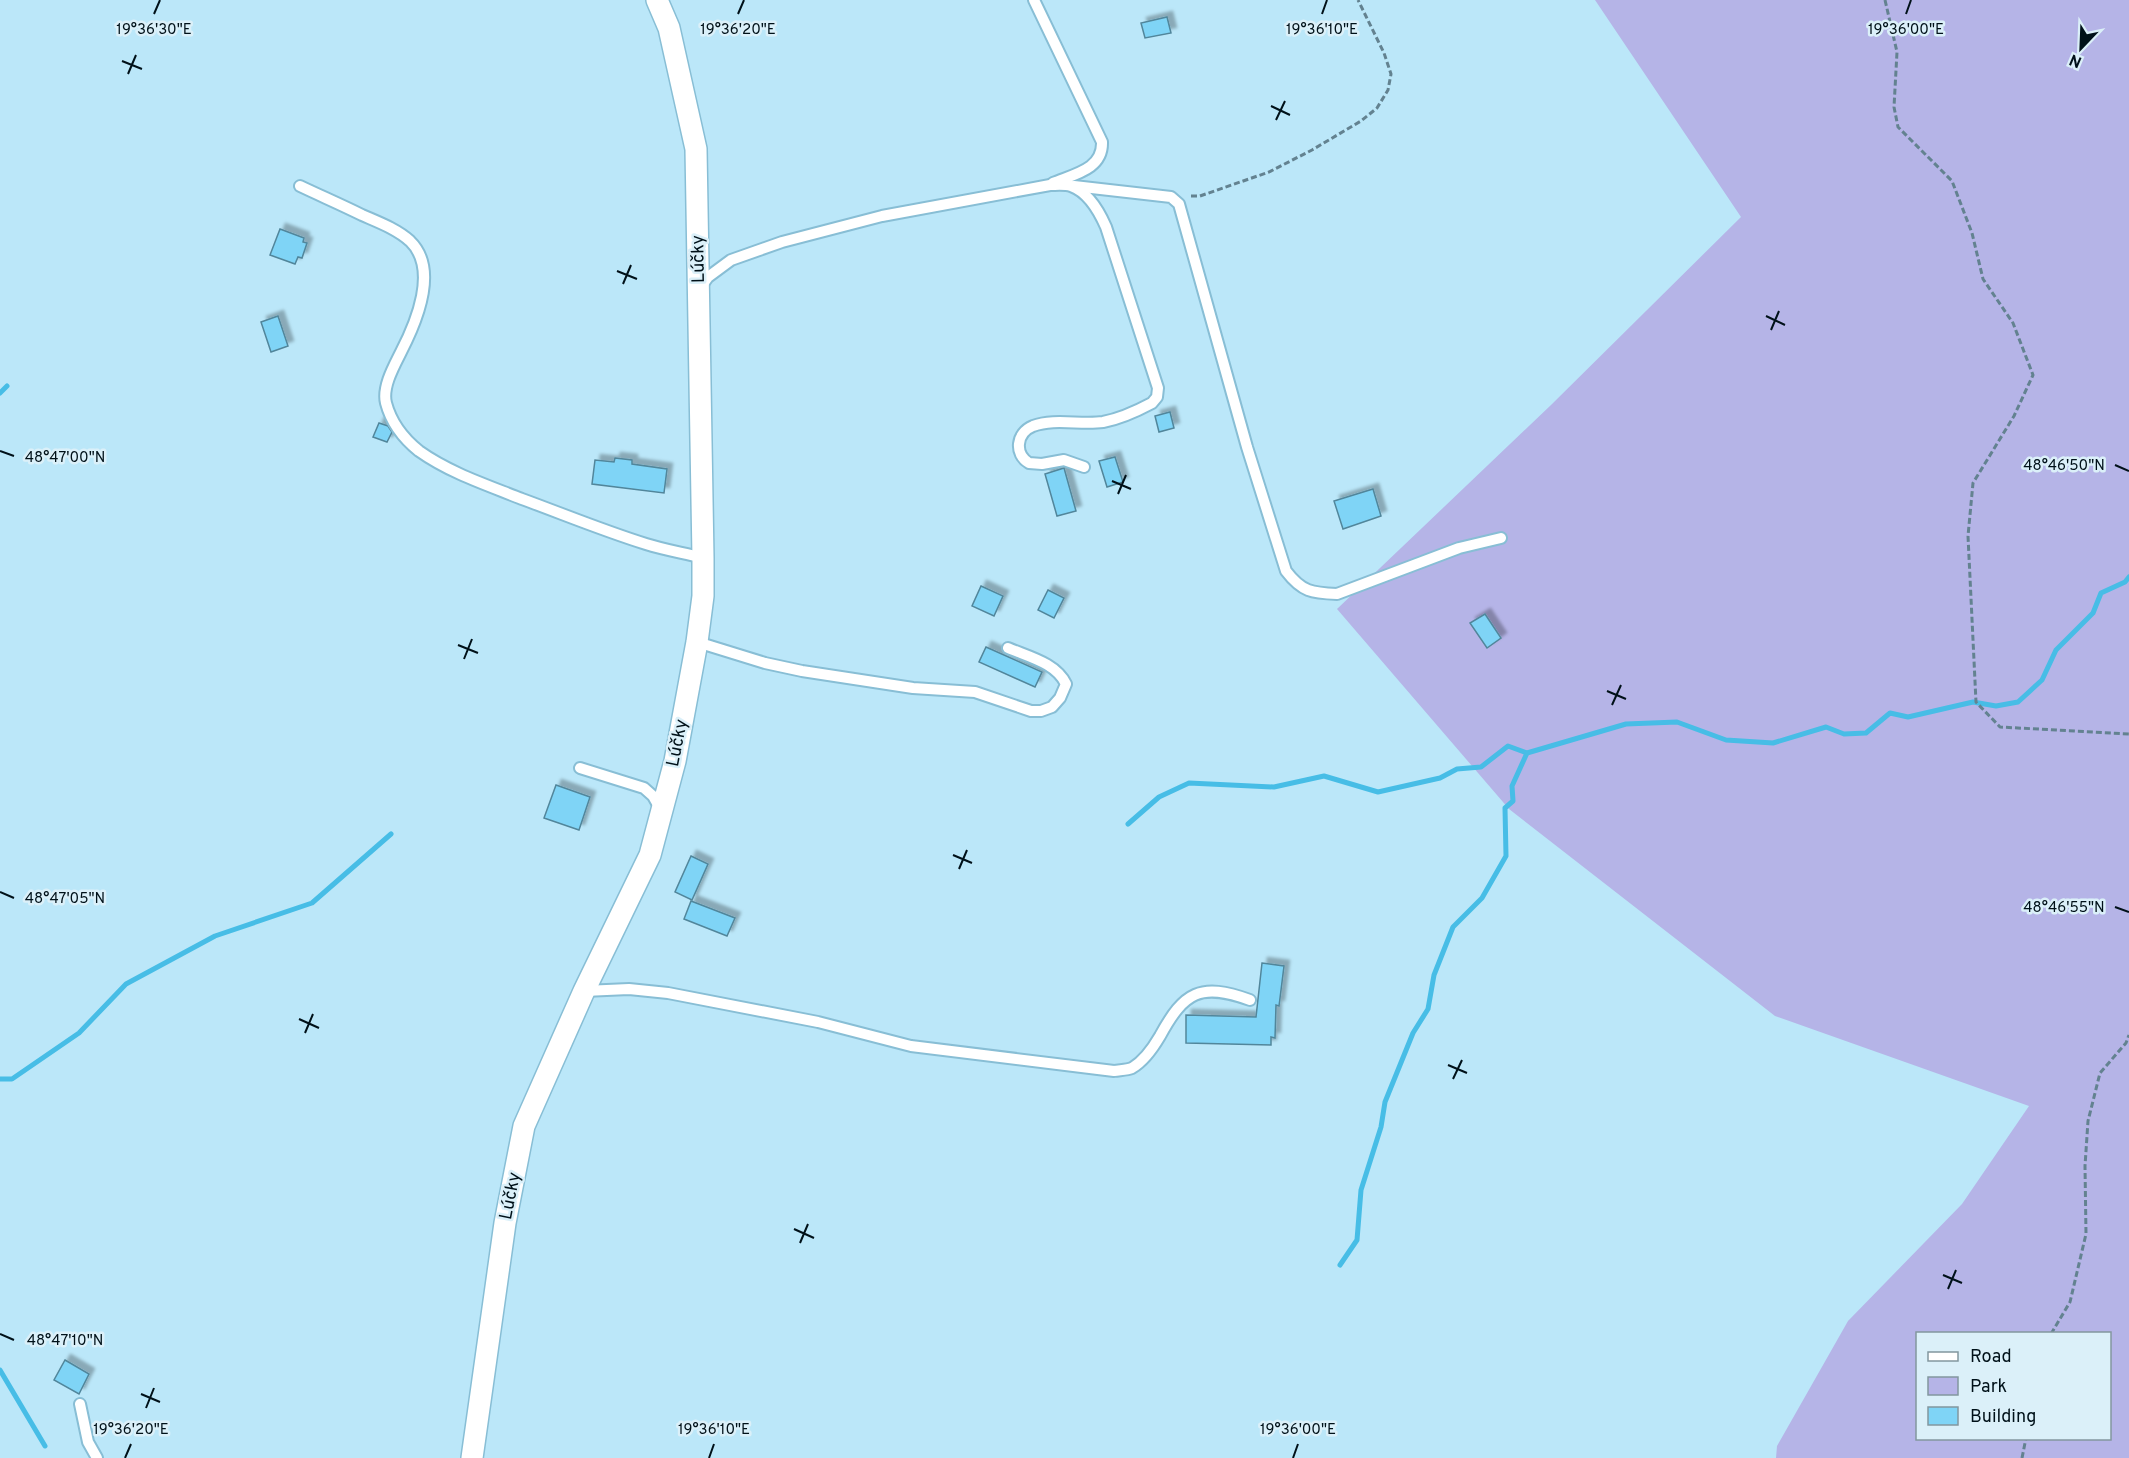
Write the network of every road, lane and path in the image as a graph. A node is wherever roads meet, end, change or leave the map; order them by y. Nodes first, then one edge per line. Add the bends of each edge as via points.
1 (657, 0) edge
2 (1034, 0) edge
3 (1358, 0) edge
4 (1885, 0) edge
5 (1050, 185) junction
6 (1070, 185) junction
7 (300, 186) dead end
8 (1171, 197) junction
9 (699, 288) junction
10 (1084, 467) dead end
11 (1501, 538) dead end
12 (704, 558) junction
13 (697, 642) junction
14 (1008, 648) dead end
15 (2129, 734) edge
16 (580, 768) dead end
17 (662, 813) junction
18 (584, 991) junction
19 (1250, 1000) dead end
20 (2129, 1035) edge
21 (2052, 1332) edge
22 (80, 1404) dead end
23 (2026, 1440) edge
24 (97, 1458) edge
25 (472, 1458) edge
26 (2022, 1458) edge

1 - 9 street, Lúčky via 669,28 696,149
2 - 5 lane via 1102,142 1097,162
3 - 8 path via 1391,74 1388,90 1377,108 1269,172 1200,196
4 - 15 path via 1897,52 1894,107 1898,127 1952,181 1972,233 1983,279 2013,324 2033,375 2014,416 1973,483 1968,536 1976,702 2000,727
5 - 6 lane
5 - 9 lane via 882,216 782,242 731,260
6 - 8 lane
6 - 10 lane via 1098,209 1106,227 1158,388 1152,403 1106,421 1033,426 1021,435 1019,451 1029,463 1064,460
7 - 12 lane via 388,226 411,242 419,256 424,276 422,301 415,326 387,384 385,400 400,432 417,449 469,478 606,531
8 - 11 lane via 1183,213 1247,447 1286,571 1294,582 1307,591 1337,594 1460,548
9 - 12 street, Lúčky
12 - 13 street, Lúčky
13 - 14 lane via 802,671 913,688 975,692 1031,711 1052,706 1066,684 1061,674
13 - 17 street, Lúčky
16 - 17 lane via 644,788
17 - 18 street, Lúčky via 650,855
18 - 19 lane via 629,989 668,993 818,1022 911,1046 1114,1071 1131,1068 1143,1059 1182,1002 1194,994 1213,991
18 - 25 street, Lúčky via 525,1126 506,1223
20 - 21 path via 2100,1073 2088,1120 2086,1234 2070,1302
22 - 24 lane via 88,1442
23 - 26 path

